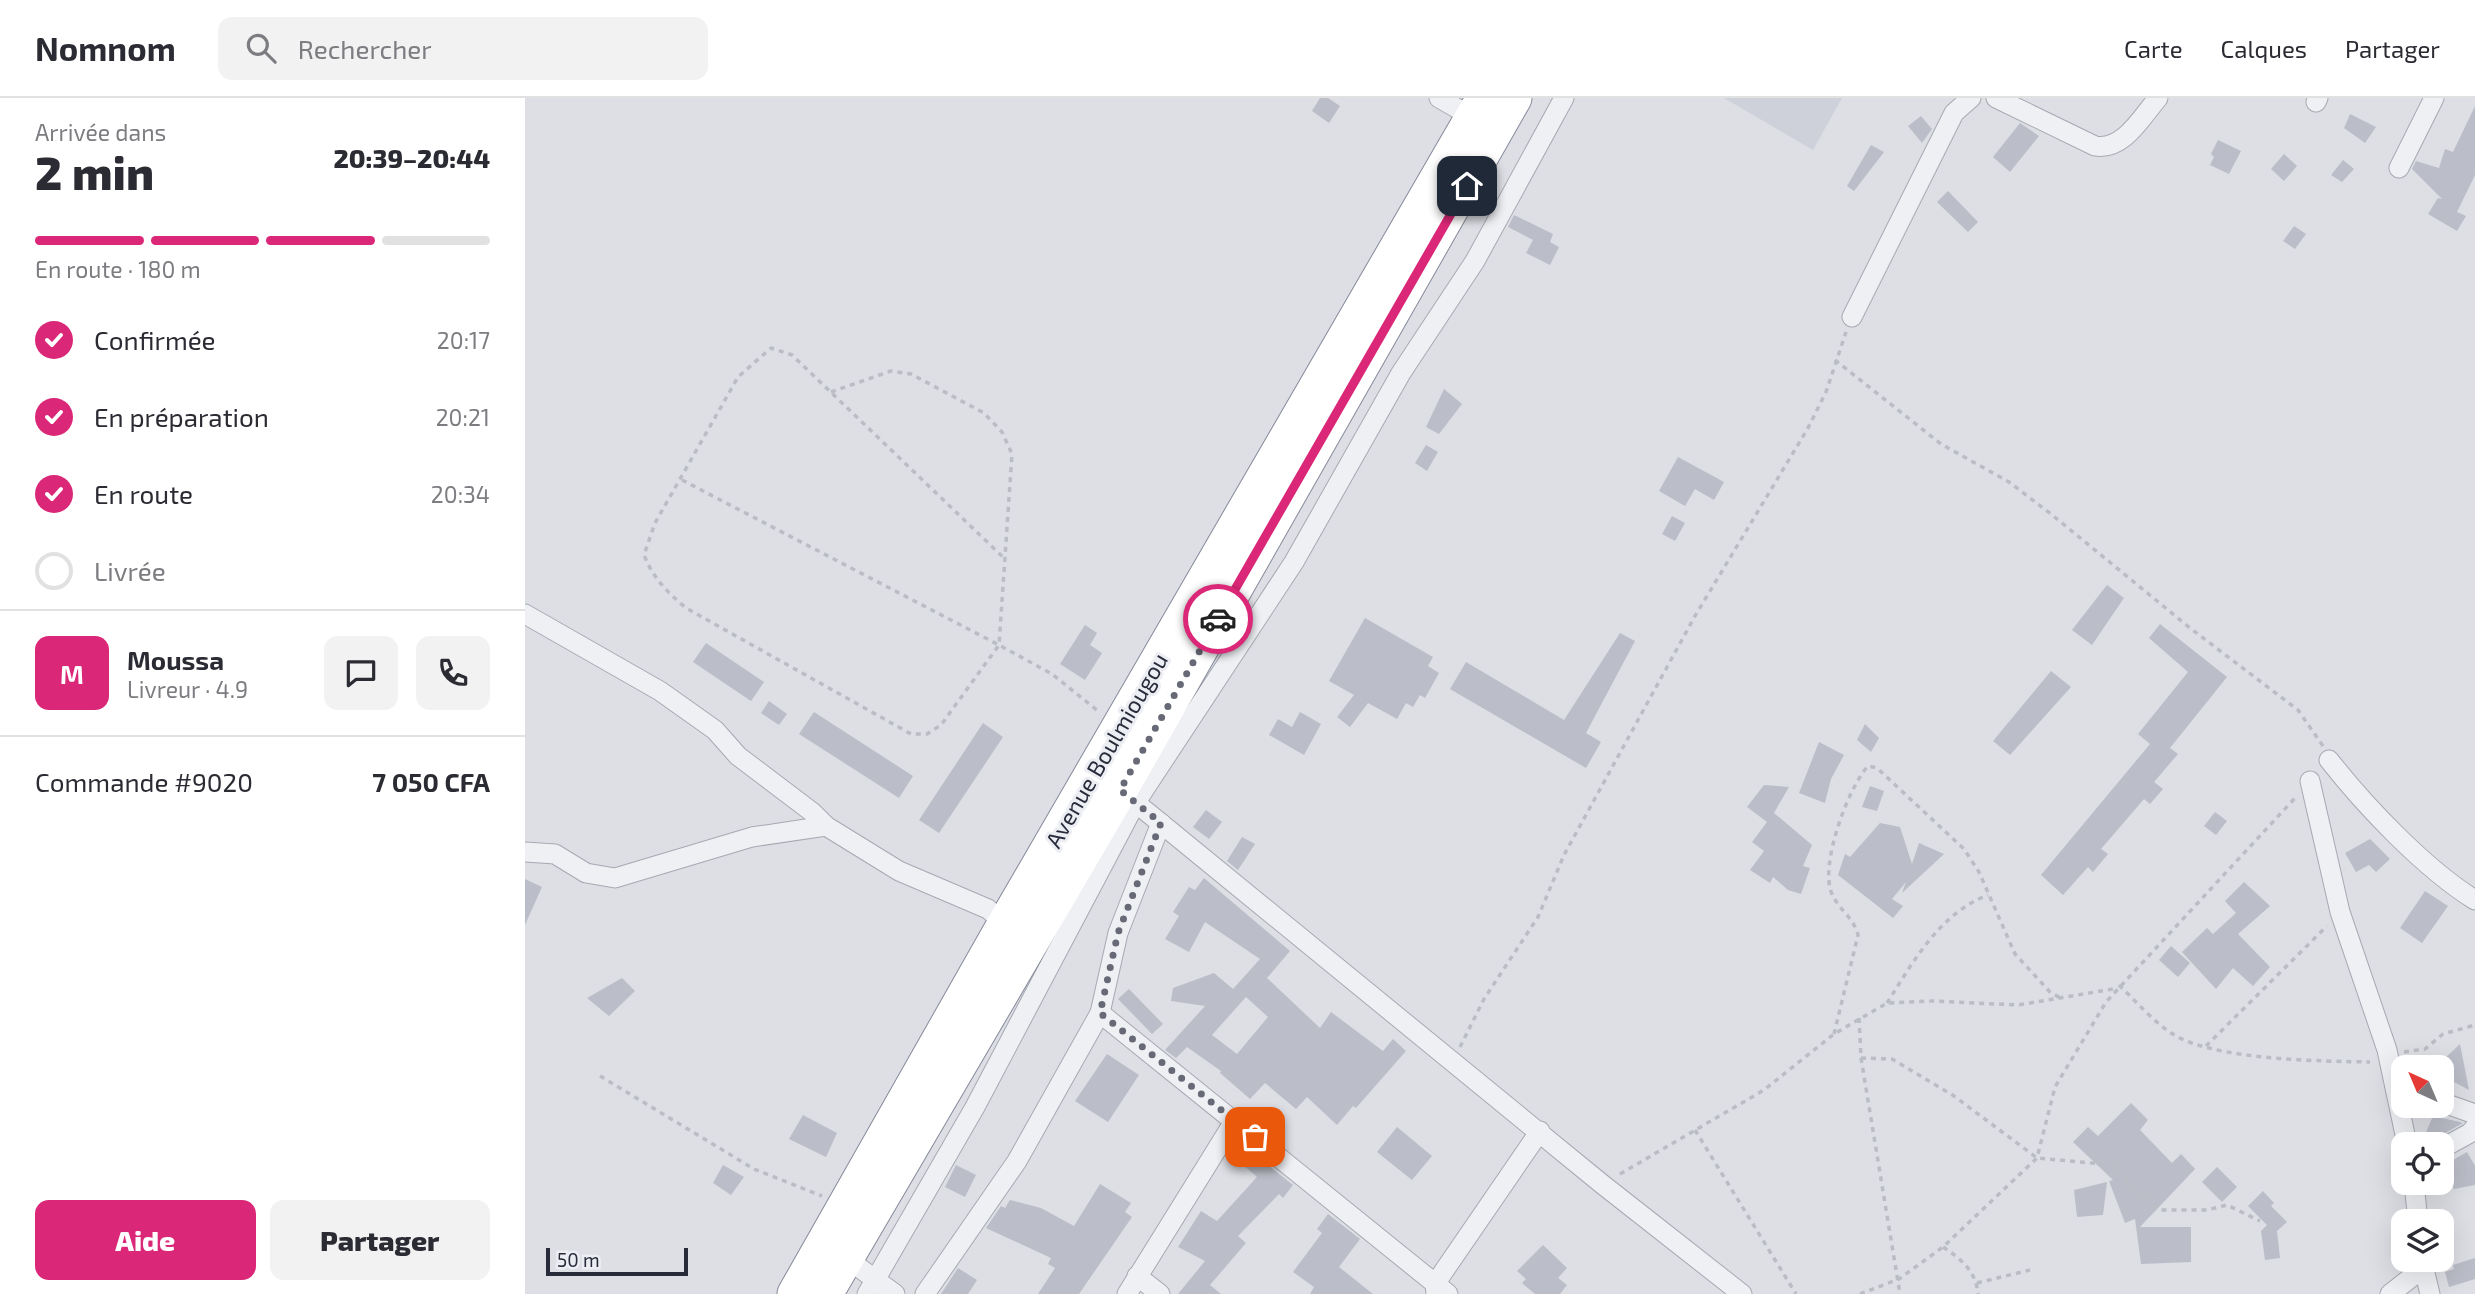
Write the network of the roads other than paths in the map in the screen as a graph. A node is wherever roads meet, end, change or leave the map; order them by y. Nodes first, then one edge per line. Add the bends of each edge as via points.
1 (1439, 98) edge
2 (1514, 98) edge
3 (1564, 98) edge
4 (1971, 98) edge
5 (1996, 98) edge
6 (2158, 98) edge
7 (2434, 98) edge
8 (1484, 115) edge
9 (2399, 168) dead end
10 (1852, 317) road end
11 (525, 614) edge
12 (2329, 760) road end
13 (2310, 781) road end
14 (1128, 796) junction
15 (1161, 823) junction
16 (826, 826) junction
17 (525, 852) edge
18 (2475, 900) edge
19 (1005, 924) junction
20 (1100, 1013) junction
21 (2391, 1064) edge
22 (2454, 1107) edge
23 (2475, 1114) edge
24 (1235, 1120) junction
25 (2475, 1127) edge
26 (1540, 1131) junction
27 (2454, 1142) edge
28 (846, 1258) junction
29 (2417, 1272) edge
30 (2424, 1272) edge
31 (1137, 1276) junction
32 (871, 1286) edge
33 (1440, 1291) edge
34 (795, 1294) edge
35 (825, 1294) edge
36 (895, 1294) edge
37 (925, 1294) edge
38 (1127, 1294) edge
39 (1160, 1294) edge
40 (1742, 1294) edge
41 (2390, 1294) edge
42 (2430, 1294) edge

1 - 8 street
2 - 8 highway, Avenue Boulmiougou
3 - 14 street via 1475,261 1401,373 1294,562
4 - 10 street via 1954,113
5 - 6 street via 2108,149 2120,142
7 - 9 street
8 - 14 highway, Avenue Boulmiougou via 1460,198
8 - 19 highway, Avenue Boulmiougou
11 - 16 street via 660,691 715,730 738,756
12 - 18 street via 2386,823 2449,883
13 - 21 street via 2340,912
14 - 15 street
14 - 28 highway, Avenue Boulmiougou
14 - 32 street via 975,1107
15 - 20 street via 1118,933
15 - 26 street
16 - 17 street via 752,837 615,878 586,873 555,853
16 - 19 street via 899,872 988,909
19 - 34 highway, Avenue Boulmiougou
20 - 24 street
20 - 37 street via 1017,1161
22 - 23 street
24 - 31 street
24 - 33 street
25 - 27 street
26 - 33 street
26 - 40 street
28 - 32 street
28 - 35 highway, Avenue Boulmiougou
29 - 41 street
30 - 42 street
31 - 38 street
31 - 39 street
32 - 36 street

